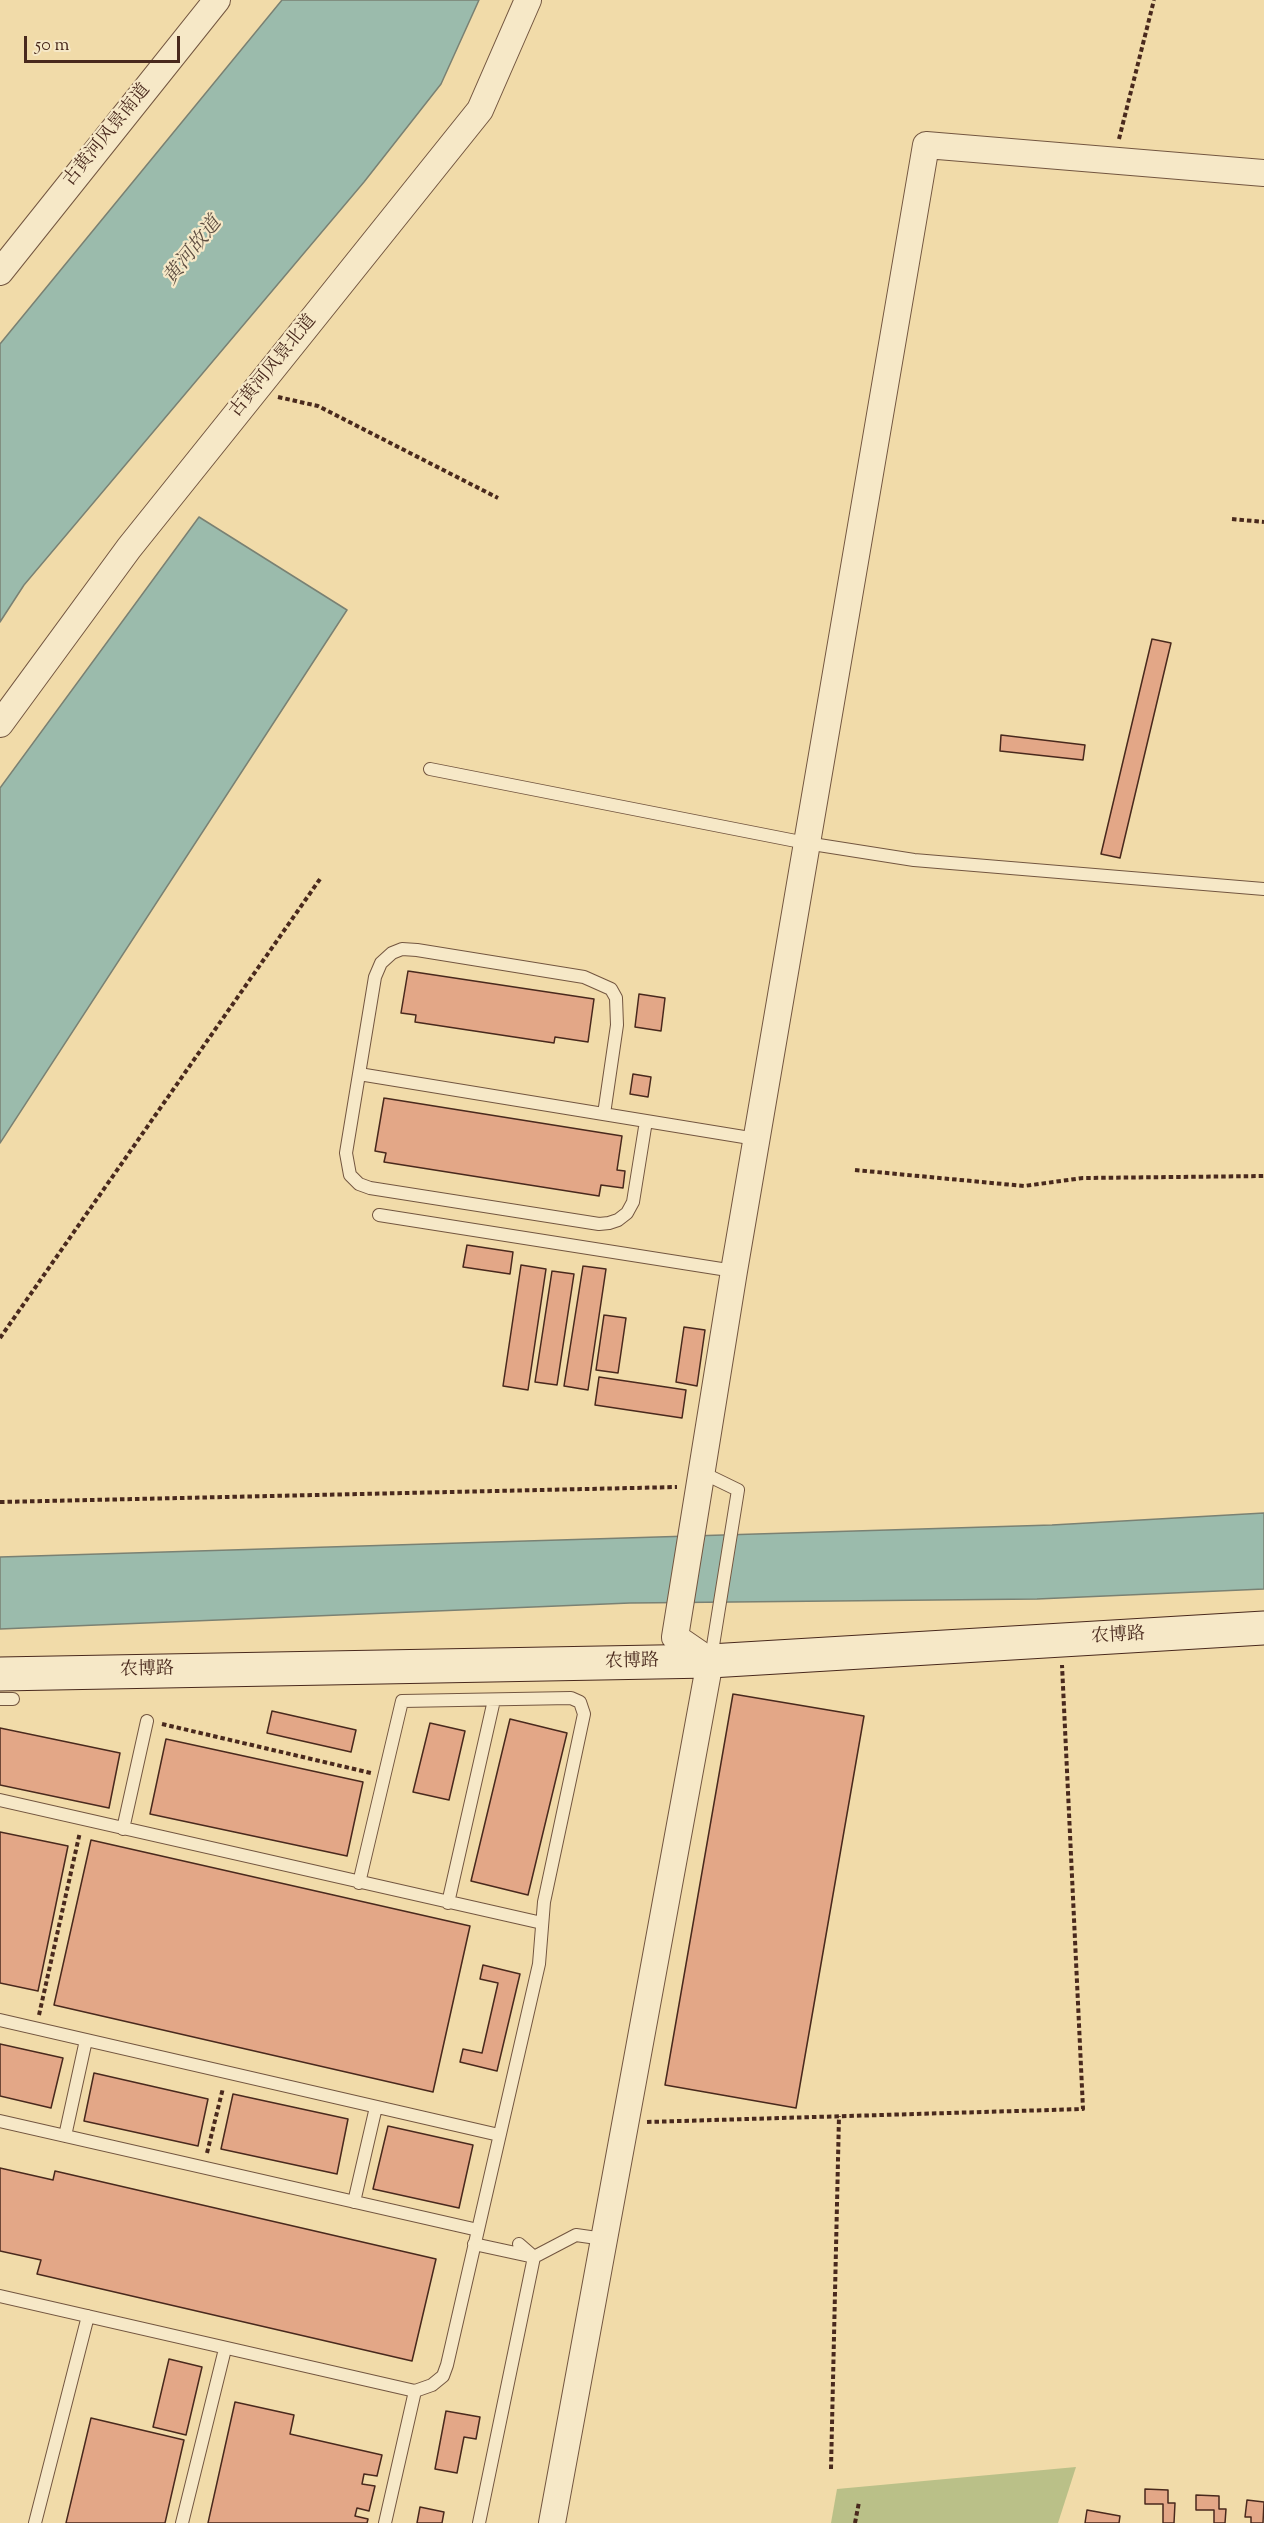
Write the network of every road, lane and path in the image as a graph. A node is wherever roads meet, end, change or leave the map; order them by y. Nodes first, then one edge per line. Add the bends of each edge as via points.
1 (217, 0) edge
2 (528, 0) edge
3 (1154, 0) edge
4 (1114, 160) junction
5 (1264, 173) edge
6 (0, 272) edge
7 (258, 388) junction
8 (498, 498) dead end
9 (1232, 519) dead end
10 (1264, 522) edge
11 (0, 724) edge
12 (430, 769) dead end
13 (806, 843) junction
14 (320, 879) dead end
15 (1264, 889) edge
16 (359, 1074) junction
17 (604, 1114) junction
18 (646, 1121) junction
19 (756, 1139) junction
20 (855, 1170) dead end
21 (1264, 1176) edge
22 (379, 1215) dead end
23 (734, 1271) junction
24 (0, 1338) edge
25 (700, 1479) junction
26 (0, 1502) edge
27 (1264, 1628) edge
28 (1060, 1640) junction
29 (713, 1646) junction
30 (4, 1691) edge
31 (494, 1700) junction
32 (147, 1721) joint
33 (384, 1776) junction
34 (0, 1800) edge
35 (83, 1820) junction
36 (123, 1829) junction
37 (359, 1883) junction
38 (448, 1903) junction
39 (542, 1923) junction
40 (0, 2020) edge
41 (36, 2028) junction
42 (86, 2040) junction
43 (226, 2072) junction
44 (376, 2107) junction
45 (839, 2116) junction
46 (0, 2121) edge
47 (626, 2123) junction
48 (499, 2135) junction
49 (65, 2136) junction
50 (204, 2168) junction
51 (354, 2202) junction
52 (478, 2230) junction
53 (604, 2239) junction
54 (474, 2244) junction
55 (519, 2244) dead end
56 (534, 2257) junction
57 (0, 2296) edge
58 (88, 2316) junction
59 (225, 2349) junction
60 (415, 2391) junction
61 (831, 2469) dead end
62 (859, 2502) dead end
63 (35, 2523) edge
64 (182, 2523) edge
65 (386, 2523) edge
66 (479, 2523) edge
67 (552, 2523) edge
68 (855, 2523) edge

1 - 6 street, 古黄河风景南道
2 - 7 street, 古黄河风景北道 via 480,110
3 - 4 path
4 - 5 street
4 - 13 street via 926,145
7 - 8 path via 282,399 318,406
7 - 11 street, 古黄河风景北道 via 129,548
9 - 10 path
12 - 13 lane
13 - 15 lane via 914,860
13 - 19 street
14 - 24 path
16 - 17 lane
16 - 17 lane via 375,977 381,963 392,953 417,950 584,977 611,989 616,999 617,1025
16 - 18 lane via 347,1164 350,1175 370,1188 609,1223 627,1214 633,1202
17 - 18 lane
18 - 19 lane
19 - 23 street
20 - 21 path via 1024,1186 1083,1178
22 - 23 lane
23 - 25 street
25 - 26 path
25 - 29 lane via 738,1490
25 - 29 street via 675,1637
27 - 28 street, 农博路
28 - 29 street, 农博路
28 - 45 path via 1083,2109
29 - 30 street, 农博路
29 - 47 street
31 - 33 lane via 402,1701
31 - 38 lane
31 - 39 lane via 571,1698 580,1702 584,1714
32 - 33 path
32 - 36 lane
33 - 37 lane
34 - 35 lane
35 - 36 lane
35 - 41 path
36 - 37 lane
37 - 38 lane
38 - 39 lane
39 - 48 lane via 538,1964
40 - 41 lane
41 - 42 lane
42 - 43 lane
42 - 49 lane
43 - 44 lane
43 - 50 path
44 - 48 lane
44 - 51 lane
45 - 47 path
45 - 61 path
46 - 49 lane
47 - 53 street
48 - 52 lane
49 - 50 lane
50 - 51 lane
51 - 52 lane
52 - 54 lane
53 - 56 lane via 576,2235
53 - 67 street
54 - 56 lane
54 - 60 lane via 442,2376 432,2385
55 - 56 lane
56 - 66 lane
57 - 58 lane
58 - 59 lane
58 - 63 lane
59 - 60 lane
59 - 64 lane
60 - 65 lane
62 - 68 path

